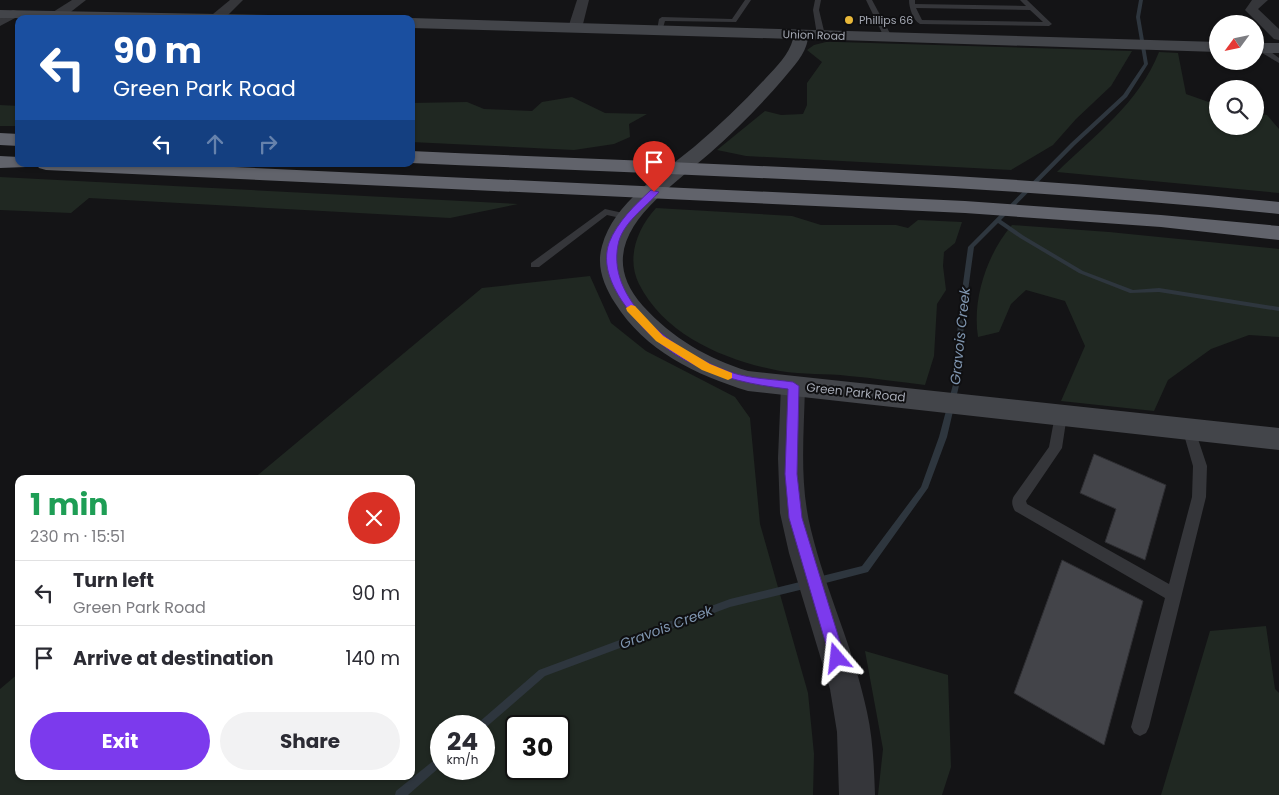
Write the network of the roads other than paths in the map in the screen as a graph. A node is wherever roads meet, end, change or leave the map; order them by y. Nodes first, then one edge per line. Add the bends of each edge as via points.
1 (80, 0) edge
2 (219, 0) edge
3 (237, 0) edge
4 (582, 0) edge
5 (748, 0) edge
6 (818, 0) edge
7 (869, 0) edge
8 (1023, 0) edge
9 (1262, 0) edge
10 (912, 3) edge
11 (963, 4) edge
12 (1032, 8) junction
13 (58, 15) edge
14 (202, 15) edge
15 (220, 15) edge
16 (415, 23) edge
17 (962, 23) junction
18 (718, 26) junction
19 (575, 28) junction
20 (811, 35) junction
21 (1279, 36) edge
22 (888, 37) junction
23 (971, 39) junction
24 (1209, 47) edge
25 (1264, 48) edge
26 (1279, 48) edge
27 (1264, 52) edge
28 (1279, 61) edge
29 (0, 139) edge
30 (15, 140) edge
31 (415, 157) edge
32 (0, 162) edge
33 (15, 162) edge
34 (112, 167) edge
35 (1279, 208) edge
36 (629, 217) junction
37 (1279, 233) edge
38 (535, 265) dead end
39 (793, 386) junction
40 (1061, 415) junction
41 (1188, 428) junction
42 (1279, 439) edge
43 (1174, 596) junction
44 (1140, 727) dead end
45 (857, 795) edge

1 - 13 street
2 - 14 street
3 - 15 street
4 - 19 street
5 - 18 lane via 734,21
6 - 20 lane
7 - 22 lane
8 - 12 lane
9 - 21 street via 1251,10
10 - 11 lane
10 - 17 lane via 920,22
11 - 12 lane
11 - 17 lane
12 - 17 lane via 1048,24
16 - 19 main road, Union Road
17 - 23 lane
18 - 19 main road, Union Road via 660,30
18 - 20 main road, Union Road
20 - 22 main road, Union Road
20 - 36 main road, Green Park Road via 765,90
22 - 23 main road, Union Road
23 - 24 main road, Union Road
25 - 26 main road
27 - 28 lane
29 - 30 highway
31 - 35 highway via 928,180 1136,193
32 - 33 highway
34 - 37 highway via 900,204 1118,217
36 - 38 lane via 604,212
36 - 39 main road, Green Park Road via 613,244 612,270 620,290 639,319 660,338 706,367 748,381
39 - 40 main road, Green Park Road
39 - 45 street via 793,506 797,530 851,712
40 - 41 main road, Green Park Road
40 - 43 lane via 1055,448 1019,500 1020,508
41 - 42 main road, Green Park Road
41 - 43 lane via 1200,466 1199,497
43 - 44 lane

